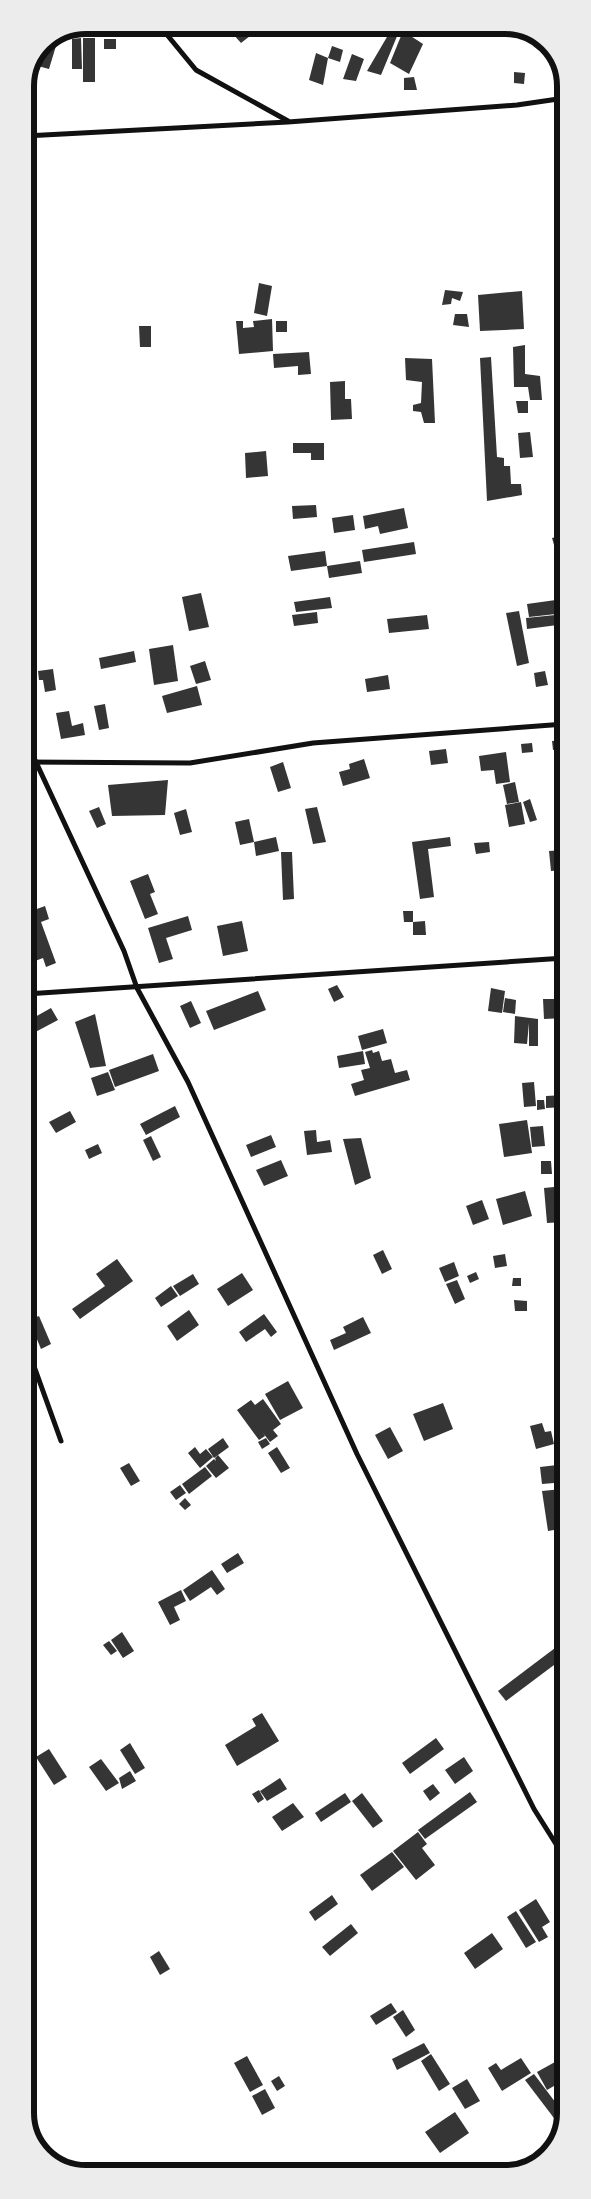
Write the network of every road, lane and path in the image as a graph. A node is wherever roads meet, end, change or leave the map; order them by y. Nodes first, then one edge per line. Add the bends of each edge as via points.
1 (166, 34) edge
2 (557, 99) edge
3 (288, 122) junction
4 (34, 136) edge
5 (557, 725) edge
6 (35, 760) joint
7 (557, 959) edge
8 (137, 988) junction
9 (34, 994) edge
10 (34, 1366) edge
11 (61, 1441) dead end
12 (557, 1846) edge

1 - 3 street via 196,70
2 - 3 street
3 - 4 street
5 - 6 street via 313,742 190,763
6 - 8 street via 124,951
7 - 8 street
8 - 9 street
8 - 12 street via 188,1082 356,1454 534,1809
10 - 11 street

